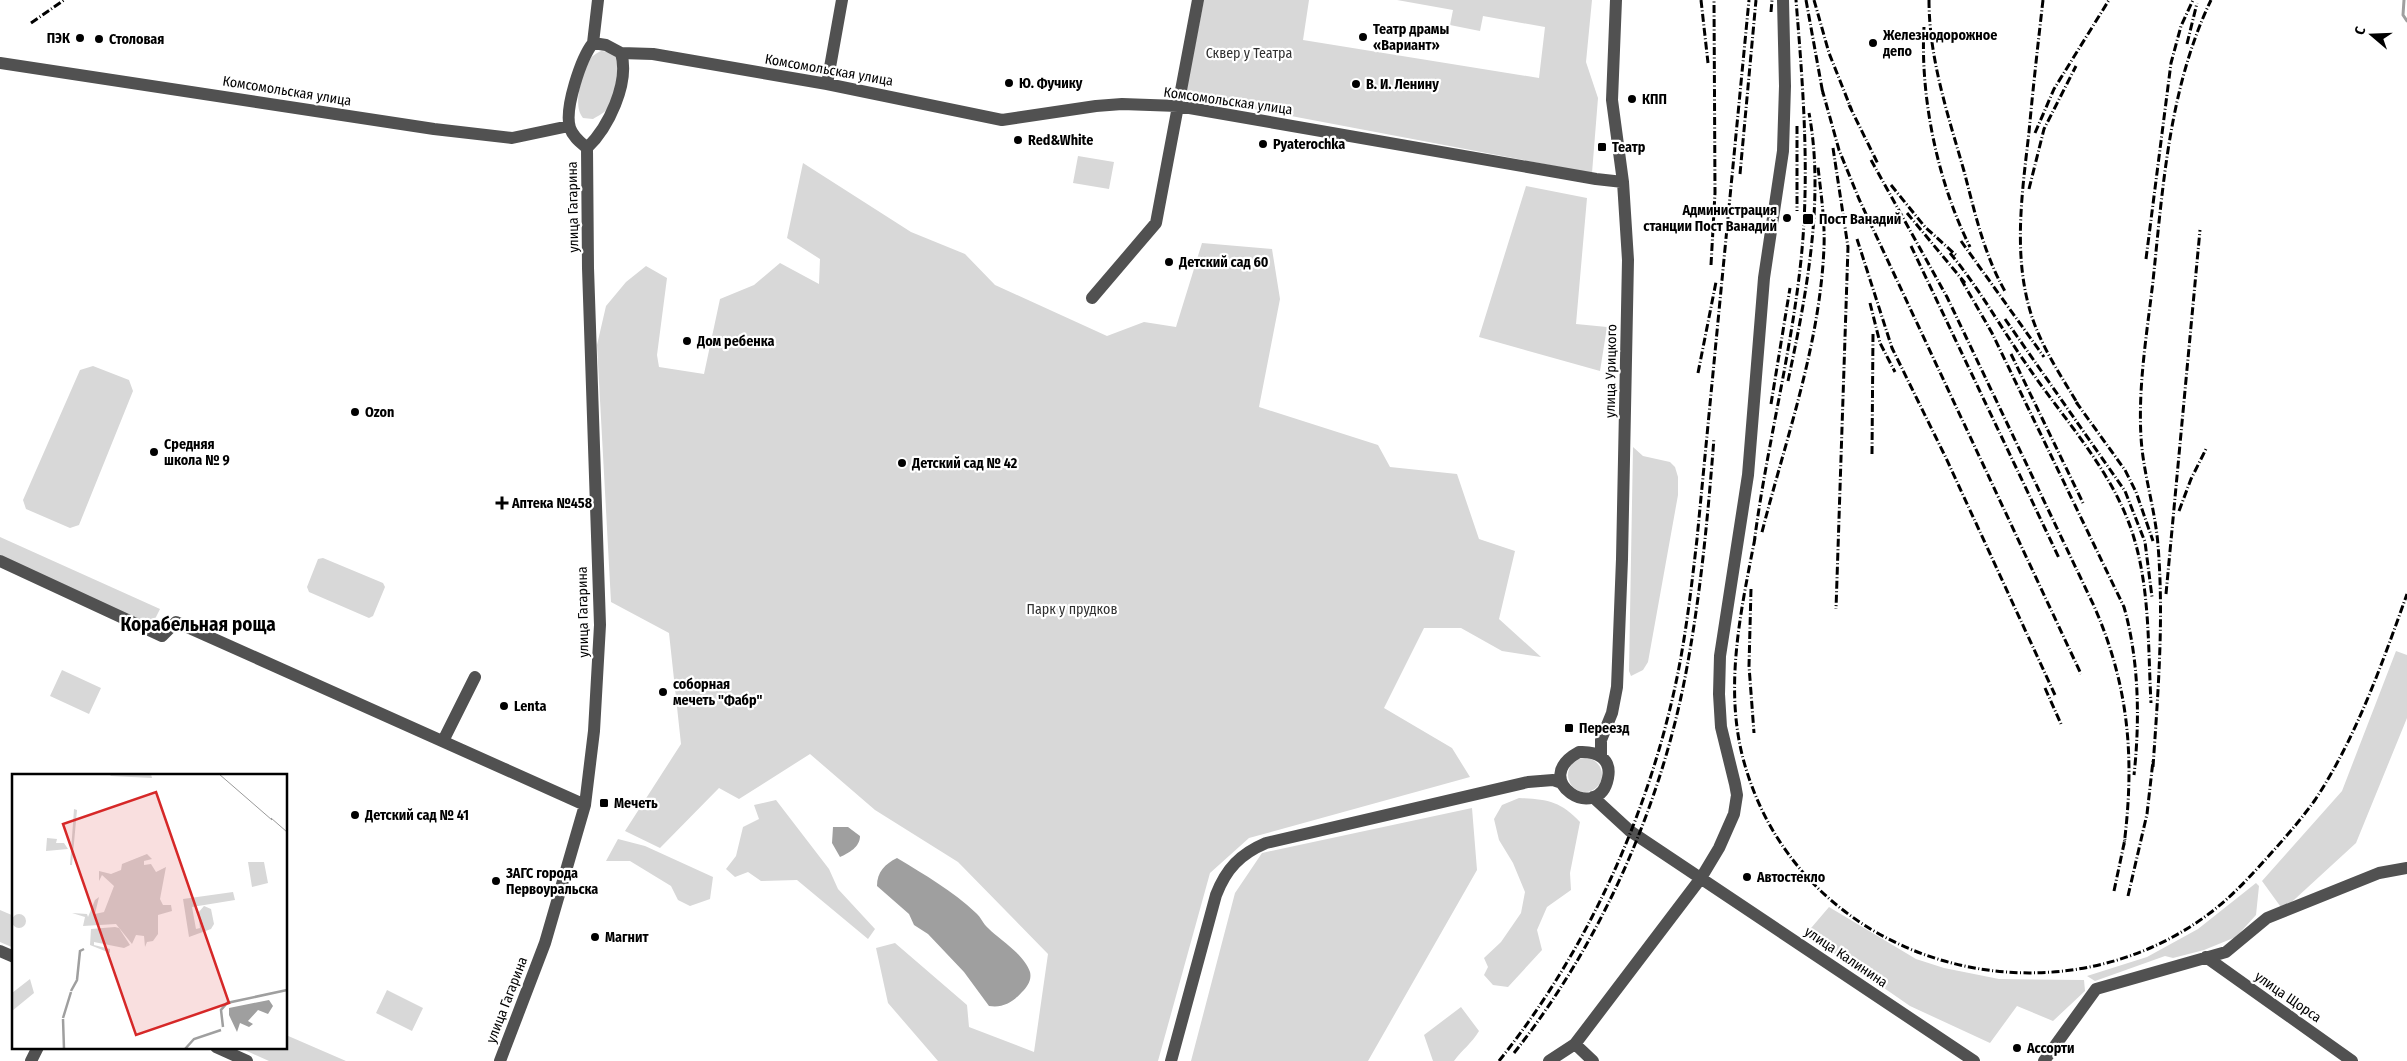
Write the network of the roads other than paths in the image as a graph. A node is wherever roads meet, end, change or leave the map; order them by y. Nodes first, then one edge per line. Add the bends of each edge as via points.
1 (598, 0) edge
2 (842, 0) edge
3 (1198, 0) edge
4 (1616, 0) edge
5 (1783, 0) edge
6 (593, 43) junction
7 (621, 53) junction
8 (0, 63) edge
9 (827, 84) junction
10 (1178, 106) junction
11 (569, 126) junction
12 (587, 148) junction
13 (1623, 182) junction
14 (1092, 298) dead end
15 (0, 561) edge
16 (475, 677) dead end
17 (443, 741) junction
18 (1595, 753) junction
19 (1559, 779) junction
20 (1598, 798) junction
21 (585, 805) junction
22 (2404, 871) edge
23 (1701, 878) junction
24 (0, 951) edge
25 (12, 956) edge
26 (2206, 957) junction
27 (1575, 1044) junction
28 (38, 1048) edge
29 (218, 1048) edge
30 (32, 1061) edge
31 (247, 1061) edge
32 (500, 1061) edge
33 (1171, 1061) edge
34 (1549, 1061) edge
35 (1593, 1061) edge
36 (1974, 1061) edge
37 (2044, 1061) edge
38 (2352, 1061) edge

1 - 6 street
2 - 9 street
3 - 10 street
4 - 13 street, улица Урицкого via 1612,100
5 - 23 street via 1783,151 1764,278 1748,475 1720,656 1721,727 1735,784 1736,805 1725,836
6 - 7 street
6 - 11 street via 586,51 570,102
7 - 9 street, Комсомольская улица via 653,54
7 - 12 street via 622,78 609,121
8 - 11 street, Комсомольская улица via 512,138
9 - 10 street, Комсомольская улица via 1002,120 1096,106
10 - 13 street, Комсомольская улица via 1596,180
10 - 14 street via 1156,223
11 - 12 street via 574,138
12 - 21 street, улица Гагарина via 600,625 598,685
13 - 18 street, улица Урицкого via 1628,260 1617,688 1612,713
15 - 17 street via 162,636 176,622
16 - 17 street
17 - 21 street
18 - 19 street via 1579,752 1570,757
18 - 20 street via 1606,762 1608,778
19 - 20 street via 1566,791 1576,798
19 - 33 street via 1528,782 1266,843 1235,861 1216,895
20 - 23 street, улица Калинина via 1630,830
21 - 32 street, улица Гагарина via 545,943
22 - 26 street via 2379,872 2267,918 2226,952
23 - 27 street
23 - 36 street, улица Калинина
24 - 25 street
26 - 37 street via 2096,988
26 - 38 street, улица Щорса
27 - 34 street
27 - 35 street
28 - 30 street
29 - 31 street

